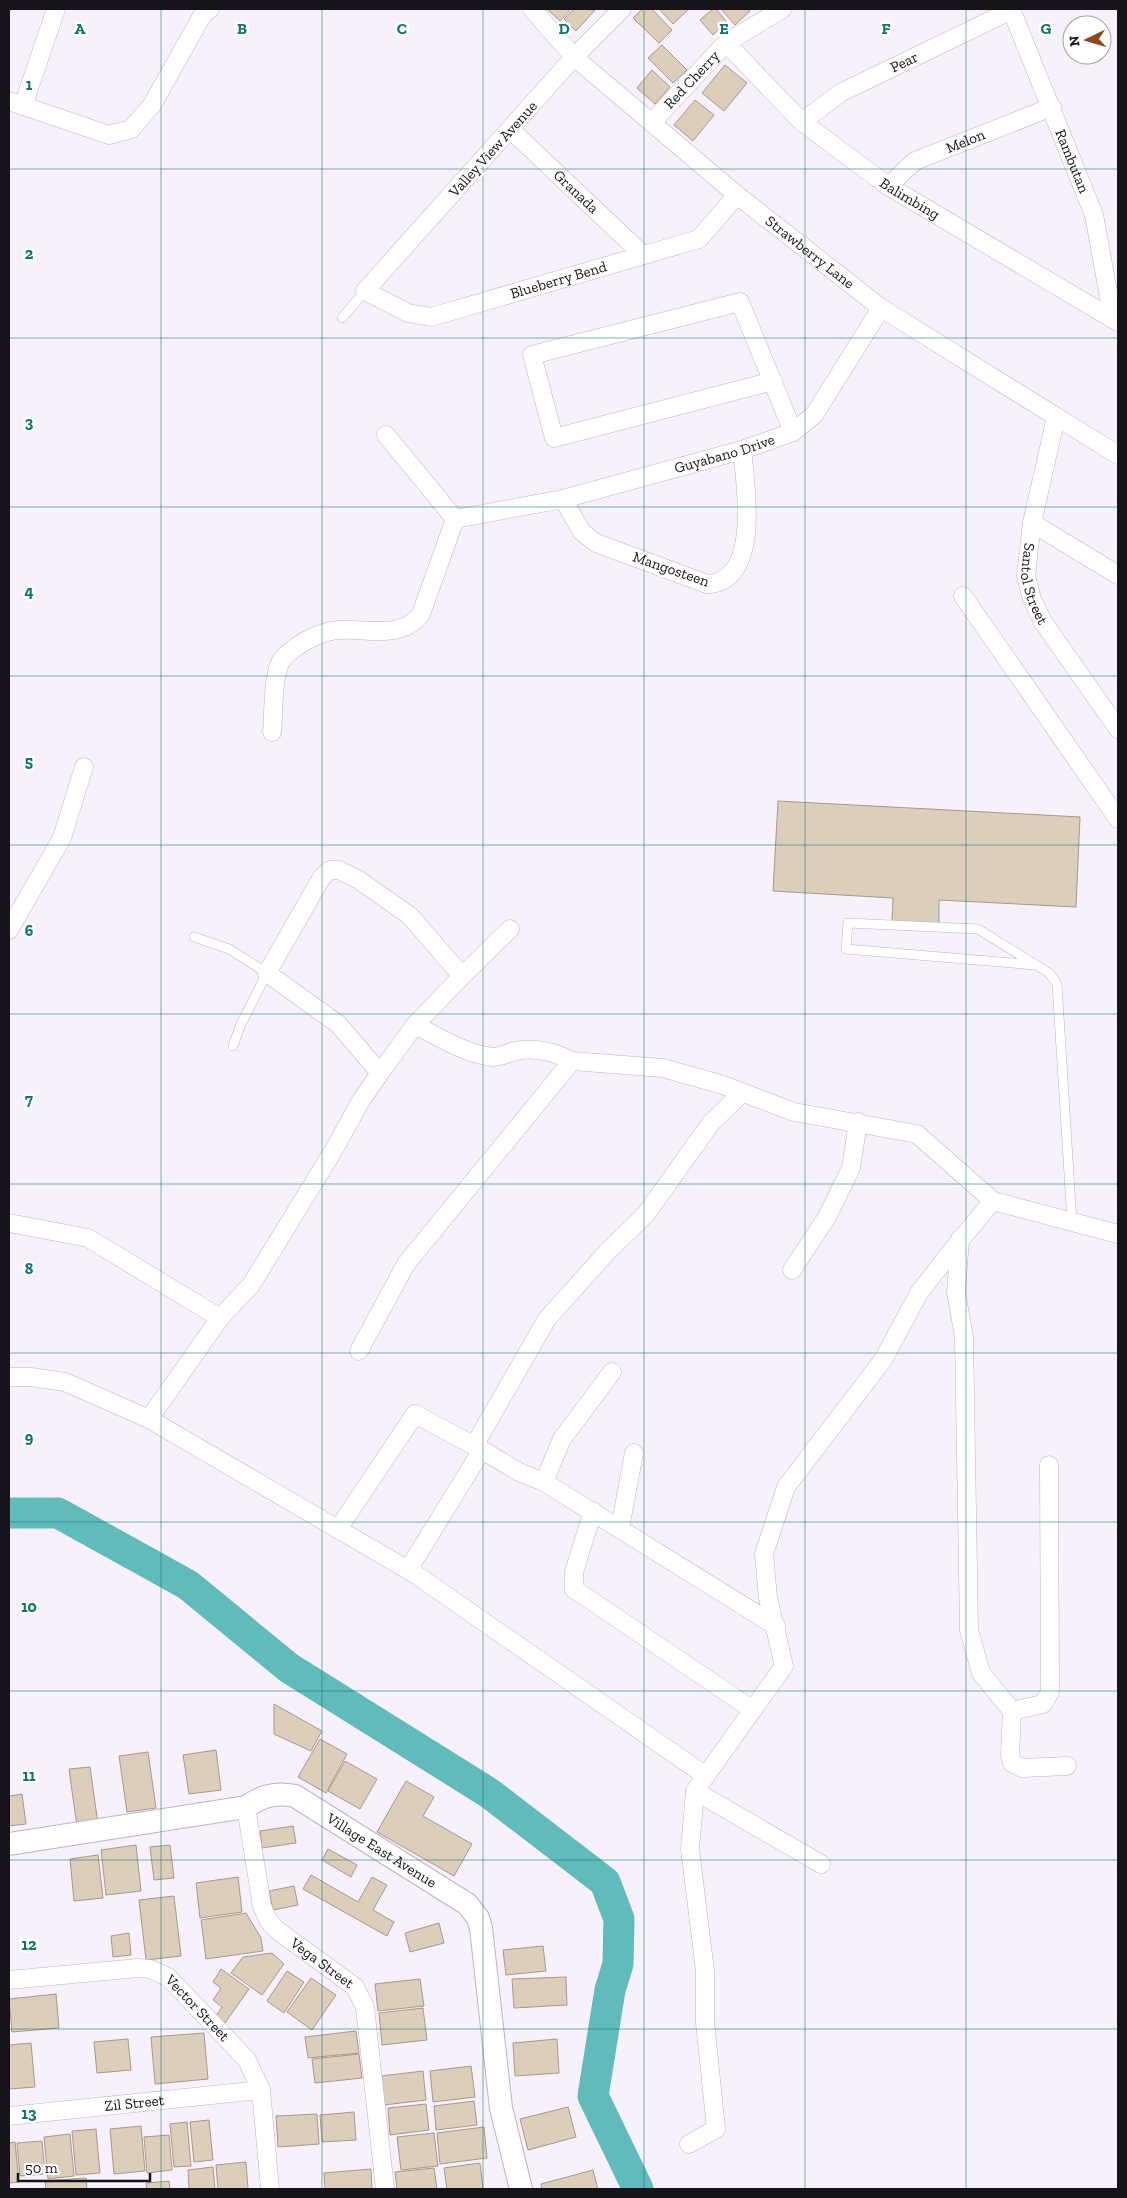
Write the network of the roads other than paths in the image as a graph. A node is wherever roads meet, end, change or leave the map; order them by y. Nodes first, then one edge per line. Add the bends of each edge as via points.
1 (56, 9) edge
2 (210, 9) edge
3 (532, 9) edge
4 (622, 9) edge
5 (782, 9) edge
6 (1011, 9) edge
7 (726, 43) junction
8 (574, 57) junction
9 (16, 104) edge
10 (1052, 107) junction
11 (652, 122) junction
12 (802, 122) junction
13 (510, 130) junction
14 (888, 186) junction
15 (737, 195) junction
16 (642, 254) junction
17 (365, 290) junction
18 (881, 308) junction
19 (342, 318) dead end
20 (1116, 320) edge
21 (773, 382) junction
22 (1056, 417) junction
23 (794, 432) junction
24 (386, 435) dead end
25 (742, 450) junction
26 (1118, 455) edge
27 (564, 499) junction
28 (455, 519) junction
29 (1032, 523) junction
30 (1118, 575) edge
31 (962, 596) dead end
32 (1118, 729) edge
33 (272, 732) dead end
34 (84, 767) dead end
35 (1118, 819) edge
36 (9, 930) edge
37 (510, 930) dead end
38 (194, 937) dead end
39 (1035, 965) junction
40 (267, 973) junction
41 (462, 976) junction
42 (415, 1024) junction
43 (233, 1046) dead end
44 (572, 1061) junction
45 (380, 1073) junction
46 (742, 1093) junction
47 (858, 1122) junction
48 (993, 1201) junction
49 (1072, 1222) junction
50 (9, 1224) edge
51 (1118, 1234) edge
52 (960, 1238) junction
53 (792, 1270) dead end
54 (220, 1318) junction
55 (359, 1351) dead end
56 (612, 1372) dead end
57 (9, 1377) edge
58 (149, 1419) junction
59 (478, 1448) junction
60 (634, 1453) dead end
61 (1049, 1465) dead end
62 (544, 1482) junction
63 (593, 1511) junction
64 (620, 1528) junction
65 (338, 1529) junction
66 (408, 1570) junction
67 (776, 1626) junction
68 (753, 1710) junction
69 (1012, 1711) junction
70 (1067, 1766) dead end
71 (706, 1776) junction
72 (695, 1791) junction
73 (246, 1807) junction
74 (9, 1844) edge
75 (821, 1864) dead end
76 (9, 1980) edge
77 (261, 2090) junction
78 (9, 2116) edge
79 (689, 2144) dead end
80 (270, 2189) edge
81 (386, 2189) edge
82 (521, 2189) edge

1 - 9 street
2 - 9 street via 203,14 152,105 131,129 109,135
3 - 8 street, Strawberry Lane
4 - 8 street, Valley View Avenue
5 - 7 street, Red Cherry
6 - 10 street, Rambutan
6 - 12 street, Pear via 840,94
7 - 11 street, Red Cherry
7 - 12 street, Balimbing
8 - 11 street, Strawberry Lane
8 - 13 street, Valley View Avenue
10 - 14 street, Melon via 915,161
10 - 20 street, Rambutan via 1094,215
11 - 15 street, Strawberry Lane
12 - 14 street, Balimbing
13 - 16 street, Granada
13 - 17 street, Valley View Avenue
14 - 20 street, Balimbing
15 - 16 street, Blueberry Bend via 699,239
15 - 18 street, Strawberry Lane
16 - 17 street, Blueberry Bend via 431,316 408,312
17 - 19 lane
18 - 22 street, Strawberry Lane
18 - 23 street, Guyabano Drive via 814,415
21 - 21 street via 740,302 532,355 554,438
21 - 23 street
22 - 26 street, Strawberry Lane
22 - 29 street, Santol Street
23 - 25 street, Guyabano Drive
24 - 28 street
25 - 27 street, Guyabano Drive
25 - 27 street, Mangosteen via 746,486 745,545 740,563 731,577 718,584 707,584 596,543 582,532
27 - 28 street, Guyabano Drive
28 - 33 street via 421,614 414,624 400,630 336,630 315,637 285,656 280,663
29 - 30 street
29 - 32 street, Santol Street via 1026,576 1032,599 1043,622
31 - 35 street
34 - 36 street via 62,838
37 - 41 street
38 - 40 lane via 229,949
39 - 39 lane via 846,949 848,923 978,929
39 - 49 lane via 1049,973 1057,984
40 - 41 street via 322,877 336,869 359,880 410,916
40 - 43 lane
40 - 45 street via 338,1024
41 - 42 street
42 - 44 street via 458,1047 477,1053 495,1057 516,1051 538,1050
42 - 45 street
44 - 46 street via 663,1068
44 - 55 street via 406,1264
45 - 54 street via 251,1285
46 - 47 street via 794,1112
46 - 59 street via 711,1124 646,1214 547,1319
47 - 48 street via 917,1134
47 - 53 street via 851,1168 827,1217
48 - 49 street
48 - 52 street
49 - 51 street
50 - 54 street via 88,1238
52 - 67 street via 919,1293 883,1360 786,1487 764,1554 768,1598
52 - 69 street via 956,1292 964,1337 968,1630 982,1673
54 - 58 street
56 - 62 street via 562,1439
57 - 58 street via 31,1376 65,1382
58 - 65 street
59 - 62 street via 519,1472
59 - 65 street via 415,1414
59 - 66 street
60 - 64 street
61 - 69 street via 1050,1692 1043,1704
62 - 63 street
63 - 64 street
63 - 68 street via 574,1572 574,1588
64 - 67 street
65 - 66 street
66 - 71 street
67 - 68 street via 784,1666
68 - 71 street
69 - 70 street via 1012,1763 1022,1768
71 - 72 street
72 - 75 street
72 - 79 street via 690,1849 705,1971 705,2022 716,2128
73 - 74 street, Village East Avenue
73 - 81 street, Vega Street via 262,1906 268,1920 354,1987 366,2007
73 - 82 street, Village East Avenue via 261,1797 281,1793 295,1796 472,1910 480,1928 501,2108
76 - 77 street, Vector Street via 138,1968 160,1972 237,2047 254,2072
77 - 78 street, Zil Street
77 - 80 street, Vector Street

